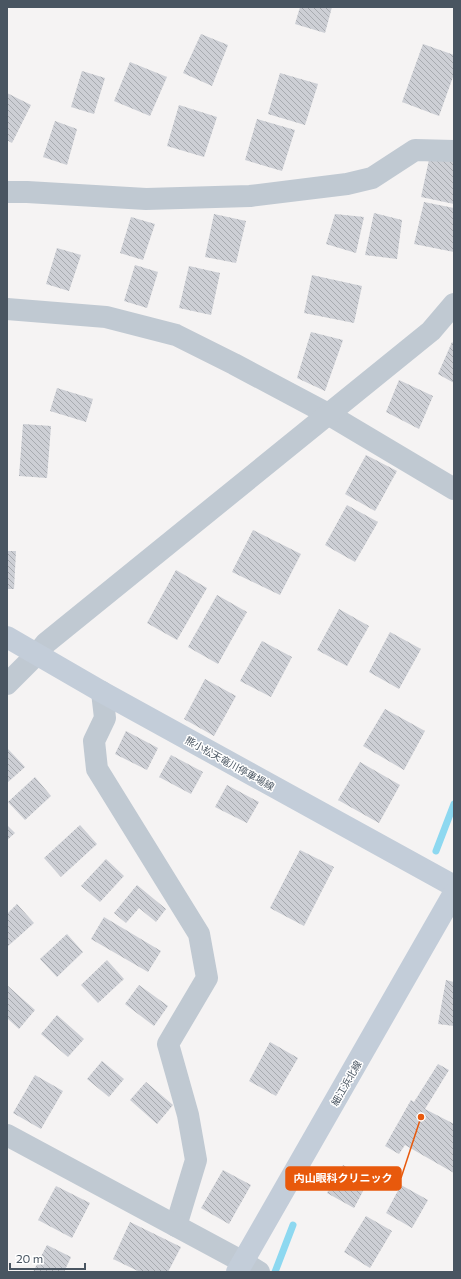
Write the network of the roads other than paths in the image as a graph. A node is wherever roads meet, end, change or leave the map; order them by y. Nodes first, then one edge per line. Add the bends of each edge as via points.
1 (454, 152) edge
2 (7, 192) edge
3 (454, 304) edge
4 (7, 309) edge
5 (328, 414) junction
6 (454, 489) edge
7 (7, 637) edge
8 (37, 654) junction
9 (7, 684) edge
10 (102, 692) junction
11 (454, 886) edge
12 (454, 893) edge
13 (7, 1135) edge
14 (176, 1226) junction
15 (246, 1269) edge

1 - 2 street via 415,150 372,178 347,184 250,196 146,199
3 - 5 street via 431,331
4 - 5 street via 106,317 176,335
5 - 6 street
5 - 8 street via 46,643
7 - 8 main road, 熊小松天竜川停車場線
8 - 9 street
8 - 10 main road, 熊小松天竜川停車場線
10 - 11 main road, 熊小松天竜川停車場線
10 - 14 street via 105,718 94,741 97,769 199,934 207,978 168,1044 188,1115 196,1160
12 - 15 main road, 細江浜北線
13 - 14 street
14 - 15 street

